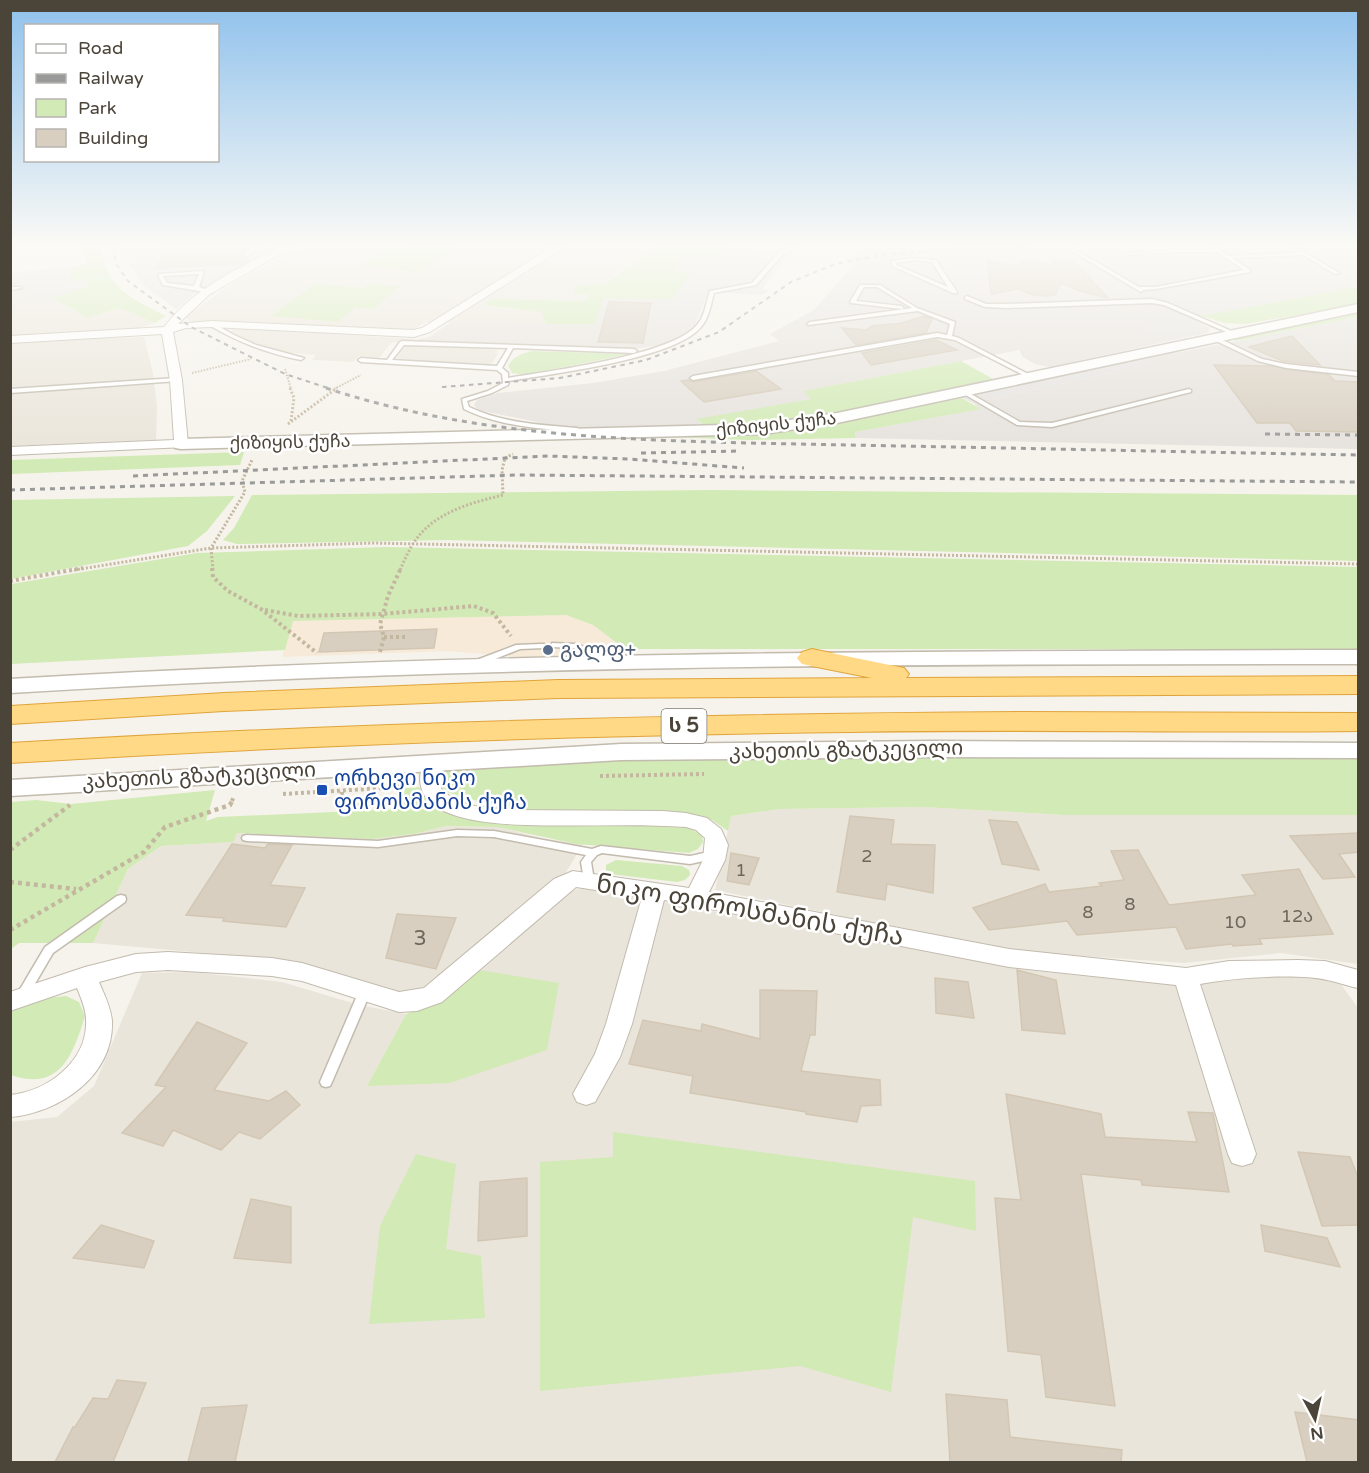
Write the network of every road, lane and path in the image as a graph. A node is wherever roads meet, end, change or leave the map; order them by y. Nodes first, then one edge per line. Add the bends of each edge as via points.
1 (177, 316) edge
2 (449, 316) edge
3 (703, 316) edge
4 (869, 316) edge
5 (934, 316) edge
6 (1193, 316) edge
7 (1320, 316) edge
8 (211, 324) junction
9 (810, 324) dead end
10 (167, 330) junction
11 (1233, 333) junction
12 (950, 336) junction
13 (1212, 337) junction
14 (10, 340) edge
15 (511, 347) junction
16 (648, 352) junction
17 (272, 353) junction
18 (286, 356) junction
19 (301, 358) dead end
20 (361, 360) dead end
21 (381, 361) junction
22 (389, 361) junction
23 (499, 368) junction
24 (1359, 374) edge
25 (1031, 377) junction
26 (693, 378) dead end
27 (175, 379) junction
28 (506, 380) junction
29 (10, 391) edge
30 (1189, 391) dead end
31 (962, 392) junction
32 (291, 421) junction
33 (621, 433) junction
34 (532, 435) junction
35 (274, 442) junction
36 (181, 444) junction
37 (10, 451) edge
38 (413, 543) junction
39 (211, 548) junction
40 (1359, 564) edge
41 (10, 581) edge
42 (261, 609) junction
43 (383, 614) junction
44 (408, 637) dead end
45 (384, 638) junction
46 (555, 645) dead end
47 (519, 646) junction
48 (541, 646) dead end
49 (380, 652) dead end
50 (319, 654) dead end
51 (1359, 657) edge
52 (812, 658) junction
53 (616, 660) junction
54 (476, 664) junction
55 (1359, 685) edge
56 (10, 686) edge
57 (957, 686) junction
58 (10, 698) edge
59 (224, 702) junction
60 (10, 715) edge
61 (1359, 722) edge
62 (1359, 751) edge
63 (10, 753) edge
64 (707, 774) dead end
65 (432, 775) junction
66 (589, 776) dead end
67 (10, 788) edge
68 (342, 792) junction
69 (224, 793) dead end
70 (277, 795) dead end
71 (390, 795) dead end
72 (234, 796) junction
73 (244, 796) dead end
74 (60, 802) dead end
75 (247, 838) dead end
76 (10, 850) edge
77 (592, 853) junction
78 (715, 853) junction
79 (589, 880) junction
80 (10, 882) edge
81 (77, 889) junction
82 (655, 891) junction
83 (695, 897) junction
84 (121, 899) dead end
85 (10, 930) edge
86 (85, 976) junction
87 (1186, 977) junction
88 (1357, 982) edge
89 (365, 991) junction
90 (16, 1000) edge
91 (326, 1082) dead end
92 (586, 1094) dead end
93 (10, 1106) edge
94 (1242, 1154) dead end

1 - 10 street
2 - 8 street via 414,334
3 - 16 lane via 699,328 672,345
4 - 9 lane
5 - 12 lane via 953,323
6 - 11 lane
7 - 11 street, ქიზიყის ქუჩა
8 - 10 street
8 - 17 lane
10 - 14 street
10 - 27 street
11 - 13 street, ქიზიყის ქუჩა
12 - 25 lane
12 - 26 lane
13 - 24 lane via 1266,361
13 - 25 street, ქიზიყის ქუჩა
15 - 16 lane
15 - 22 lane via 402,343
15 - 23 lane
16 - 28 lane
17 - 18 lane
17 - 27 path
18 - 19 lane
18 - 32 path via 285,374 294,398
20 - 21 lane
21 - 22 lane
21 - 32 path
22 - 23 lane
23 - 28 lane
25 - 31 street, ქიზიყის ქუჩა
27 - 29 lane
27 - 36 street
28 - 33 lane via 503,387 464,400 466,408 476,414 543,427
30 - 31 lane via 1037,426 1019,424
31 - 33 street, ქიზიყის ქუჩა via 784,426
32 - 35 path
33 - 34 street, ქიზიყის ქუჩა
34 - 35 street, ქიზიყის ქუჩა
34 - 38 path via 534,443 505,458 503,495 463,505 428,526
35 - 36 street, ქიზიყის ქუჩა
35 - 39 path via 255,453 242,481 245,492
36 - 37 street, ქიზიყის ქუჩა
38 - 39 path
38 - 40 path
38 - 43 path
39 - 41 path
39 - 42 path via 213,577 228,591
42 - 43 path via 298,616
42 - 50 path
43 - 45 path via 380,624
43 - 47 path via 474,606 493,613
44 - 45 path
45 - 49 path
46 - 53 lane via 575,646
47 - 48 lane
47 - 54 lane
51 - 52 street
52 - 53 street
52 - 57 highway
53 - 54 street
54 - 56 street
55 - 57 highway, ს 5
57 - 59 highway, ს 5 via 558,689
58 - 59 highway
59 - 60 highway, ს 5
61 - 63 highway, კახეთის გზატკეცილი / ს 5 via 1147,720 621,726 274,738
62 - 65 street, კახეთის გზატკეცილი via 621,752
64 - 66 path
65 - 67 street, კახეთის გზატკეცილი via 194,775
65 - 68 path
65 - 78 street via 436,798 451,807 487,815 686,820 712,831 717,840
68 - 70 path
68 - 71 path via 340,807 388,804
69 - 72 path
72 - 73 path
72 - 81 path via 230,805 165,827 144,852
74 - 76 path via 71,804
75 - 77 lane via 378,844 458,833 494,834
77 - 78 lane via 615,849 690,861
77 - 79 lane via 586,862
78 - 83 street
79 - 82 street, ნიკო ფიროსმანის ქუჩა
79 - 89 street, ნიკო ფიროსმანის ქუჩა via 573,879 562,885 432,995 399,1002
80 - 81 path
81 - 85 path
82 - 83 street, ნიკო ფიროსმანის ქუჩა
82 - 92 street via 619,1024
83 - 87 street, ნიკო ფიროსმანის ქუჩა via 1009,958
84 - 90 lane via 49,950
86 - 89 street, ნიკო ფიროსმანის ქუჩა via 136,963 168,961 272,967
86 - 90 street, ნიკო ფიროსმანის ქუჩა
86 - 93 street via 99,1019 98,1044 82,1071 59,1089 37,1102
87 - 88 street, ნიკო ფიროსმანის ქუჩა via 1229,970 1298,969 1325,970
87 - 94 street
89 - 91 lane

